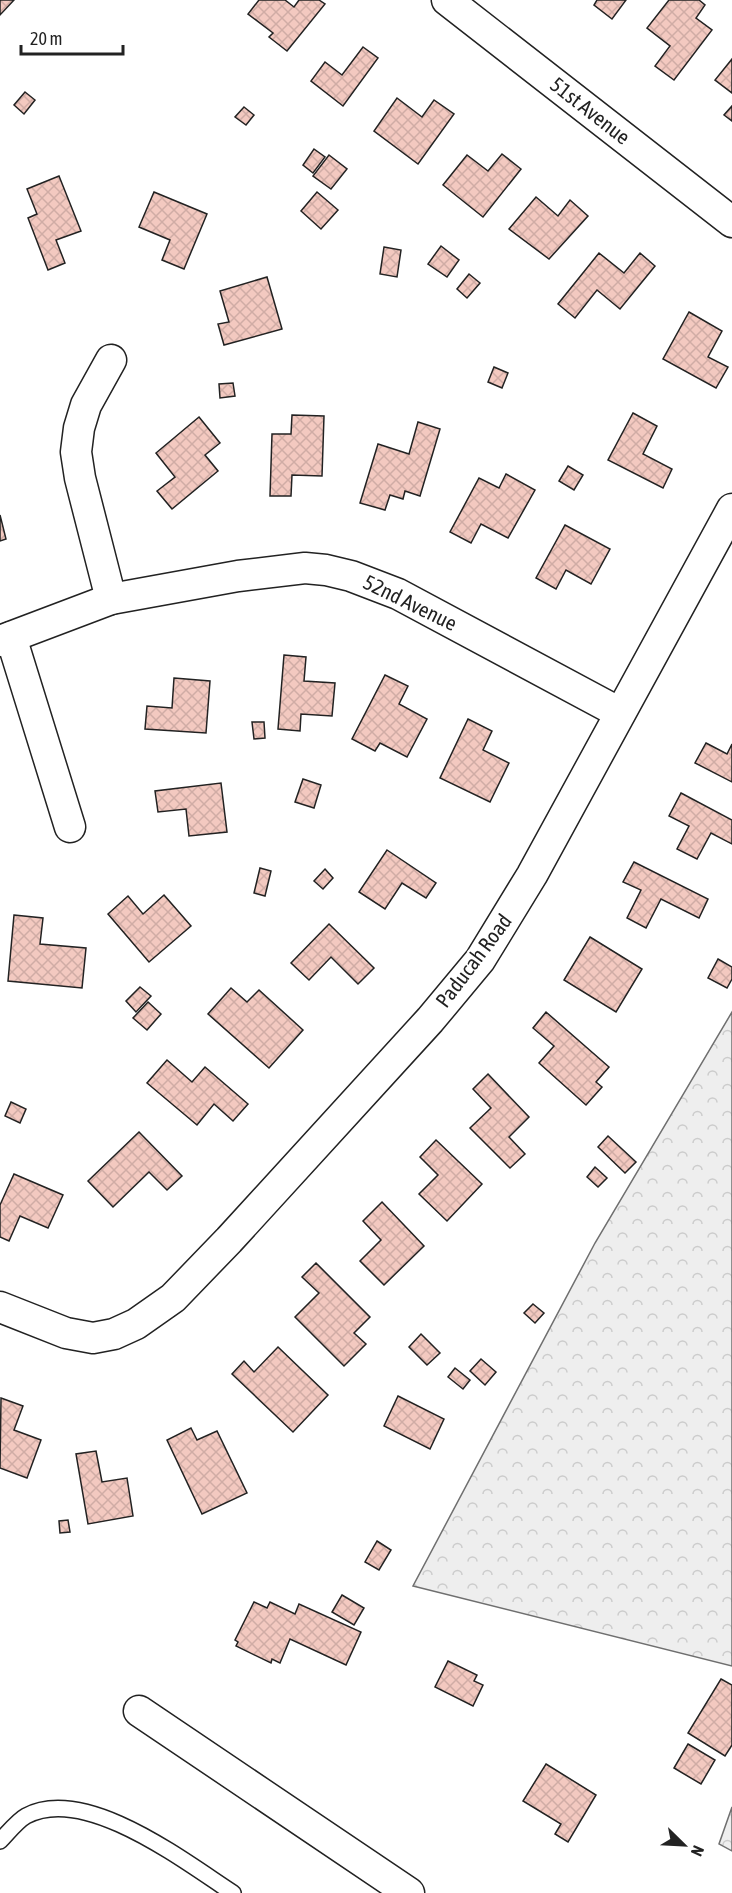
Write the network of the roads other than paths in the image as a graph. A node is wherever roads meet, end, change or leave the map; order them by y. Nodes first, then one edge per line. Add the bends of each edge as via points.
1 (447, 0) edge
2 (732, 222) edge
3 (111, 360) dead end
4 (732, 509) edge
5 (111, 599) junction
6 (6, 639) edge
7 (620, 712) junction
8 (70, 827) dead end
9 (0, 1307) edge
10 (138, 1711) dead end
11 (0, 1841) edge
12 (233, 1893) edge
13 (410, 1893) edge

1 - 2 street, 51st Avenue
3 - 5 street via 86,405 76,452
4 - 7 street, Paducah Road
5 - 6 street, 52nd Avenue
5 - 7 street, 52nd Avenue via 305,568 351,576 398,594
6 - 8 street, 52nd Avenue
7 - 9 street, Paducah Road via 532,875 480,960 430,1020 173,1298 136,1324 93,1338 66,1333
10 - 13 street
11 - 12 lane via 26,1816 58,1807 93,1813 148,1838

